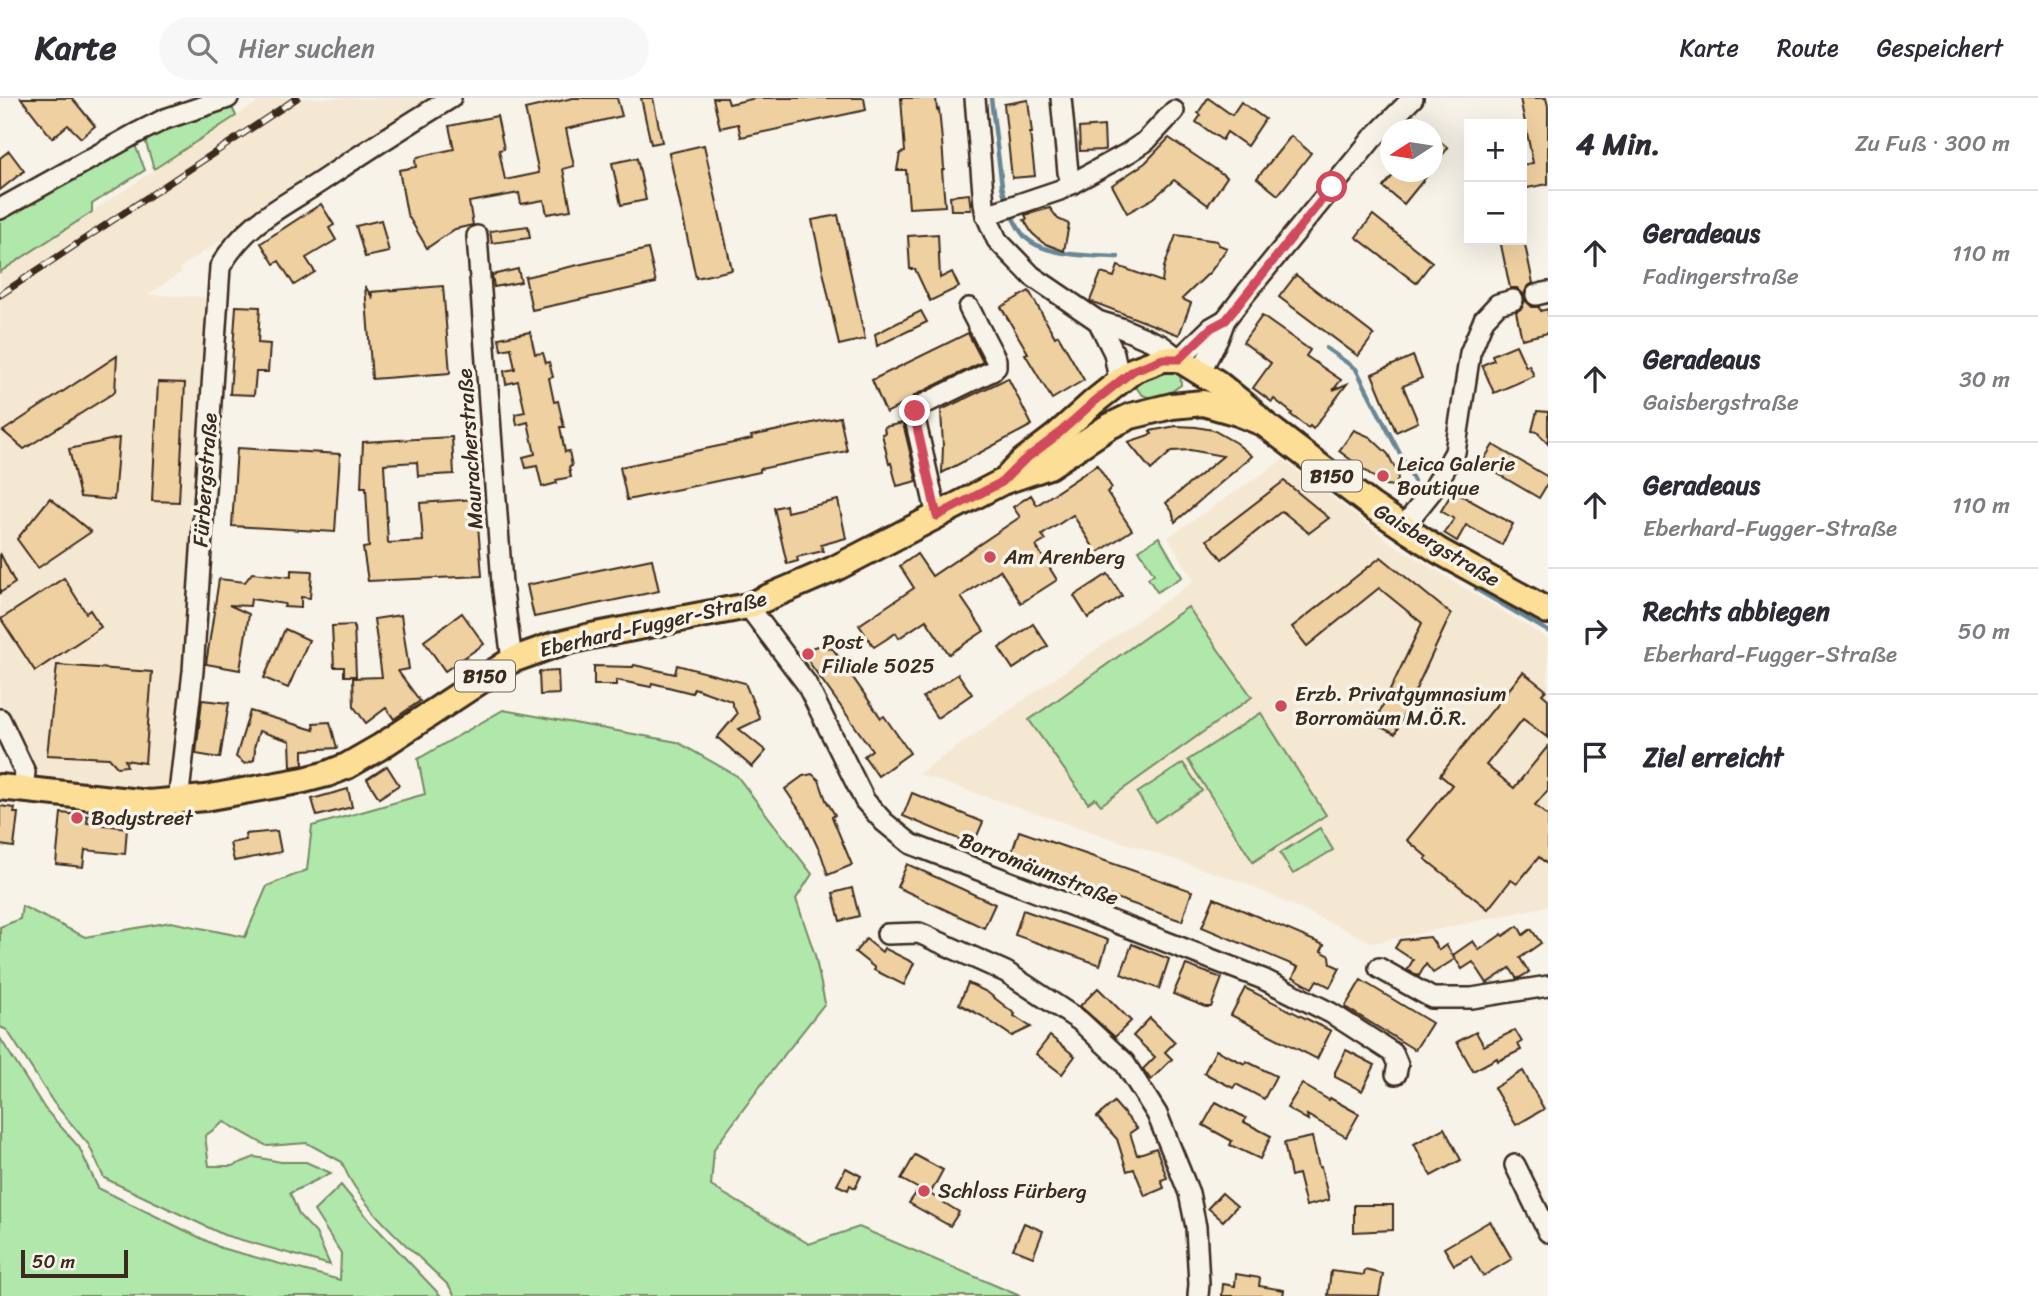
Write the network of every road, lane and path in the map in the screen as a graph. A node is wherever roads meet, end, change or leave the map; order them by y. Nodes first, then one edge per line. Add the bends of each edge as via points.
1 (228, 98) edge
2 (451, 98) edge
3 (975, 98) edge
4 (1061, 98) edge
5 (1413, 98) edge
6 (193, 103) edge
7 (1174, 111) dead end
8 (1072, 184) junction
9 (0, 209) edge
10 (986, 215) junction
11 (477, 236) dead end
12 (1513, 300) dead end
13 (969, 308) dead end
14 (1226, 320) junction
15 (1098, 321) junction
16 (1179, 359) junction
17 (1200, 372) junction
18 (1119, 380) junction
19 (1140, 407) junction
20 (1263, 423) junction
21 (1002, 482) junction
22 (937, 516) junction
23 (1403, 527) junction
24 (748, 606) junction
25 (1548, 611) edge
26 (512, 660) junction
27 (0, 719) edge
28 (12, 789) edge
29 (178, 802) junction
30 (887, 934) dead end
31 (1379, 968) dead end
32 (1548, 986) edge
33 (1396, 1074) dead end
34 (1515, 1165) dead end
35 (1548, 1232) edge
36 (1198, 1296) edge

1 - 6 street
2 - 29 street, Fürbergstraße via 256,223 220,267 193,671
3 - 10 street, Gaisbergstraße
4 - 8 street
5 - 14 street via 1364,149
6 - 9 street
7 - 8 street via 1146,141
8 - 10 street
10 - 15 street, Gaisbergstraße via 997,240 1032,276
11 - 26 street, Mauracherstraße via 502,584
12 - 23 street via 1498,304 1484,319 1469,353 1455,452 1433,491
13 - 22 street via 996,367 915,411
14 - 16 street
14 - 17 street
15 - 16 street, Gaisbergstraße via 1161,345
15 - 18 street, Gaisbergstraße via 1114,353
16 - 17 main road, Gaisbergstraße / B150
16 - 18 main road, B150 via 1146,364
17 - 19 main road via 1180,391
17 - 20 main road, Gaisbergstraße / B150
18 - 19 main road
18 - 21 main road, Eberhard-Fugger-Straße / B150
19 - 20 main road, Gaisbergstraße / B150 via 1203,403
19 - 21 main road, Eberhard-Fugger-Straße / B150 via 1049,466
20 - 23 main road, Gaisbergstraße / B150
21 - 22 main road, Eberhard-Fugger-Straße / B150
22 - 24 main road, Eberhard-Fugger-Straße / B150 via 834,569
23 - 25 main road, Gaisbergstraße / B150
24 - 26 main road, Eberhard-Fugger-Straße / B150 via 591,636
24 - 33 street, Borromäumstraße via 806,683 865,801 911,844 1263,979 1331,1013 1393,1053
26 - 29 main road, Eberhard-Fugger-Straße / B150 via 347,766 304,780
27 - 28 street via 25,772
28 - 29 main road, B150
30 - 36 street via 919,933 1006,972 1080,1021 1124,1062 1157,1114 1189,1193 1196,1227
31 - 32 street via 1432,998 1472,998
34 - 35 street

